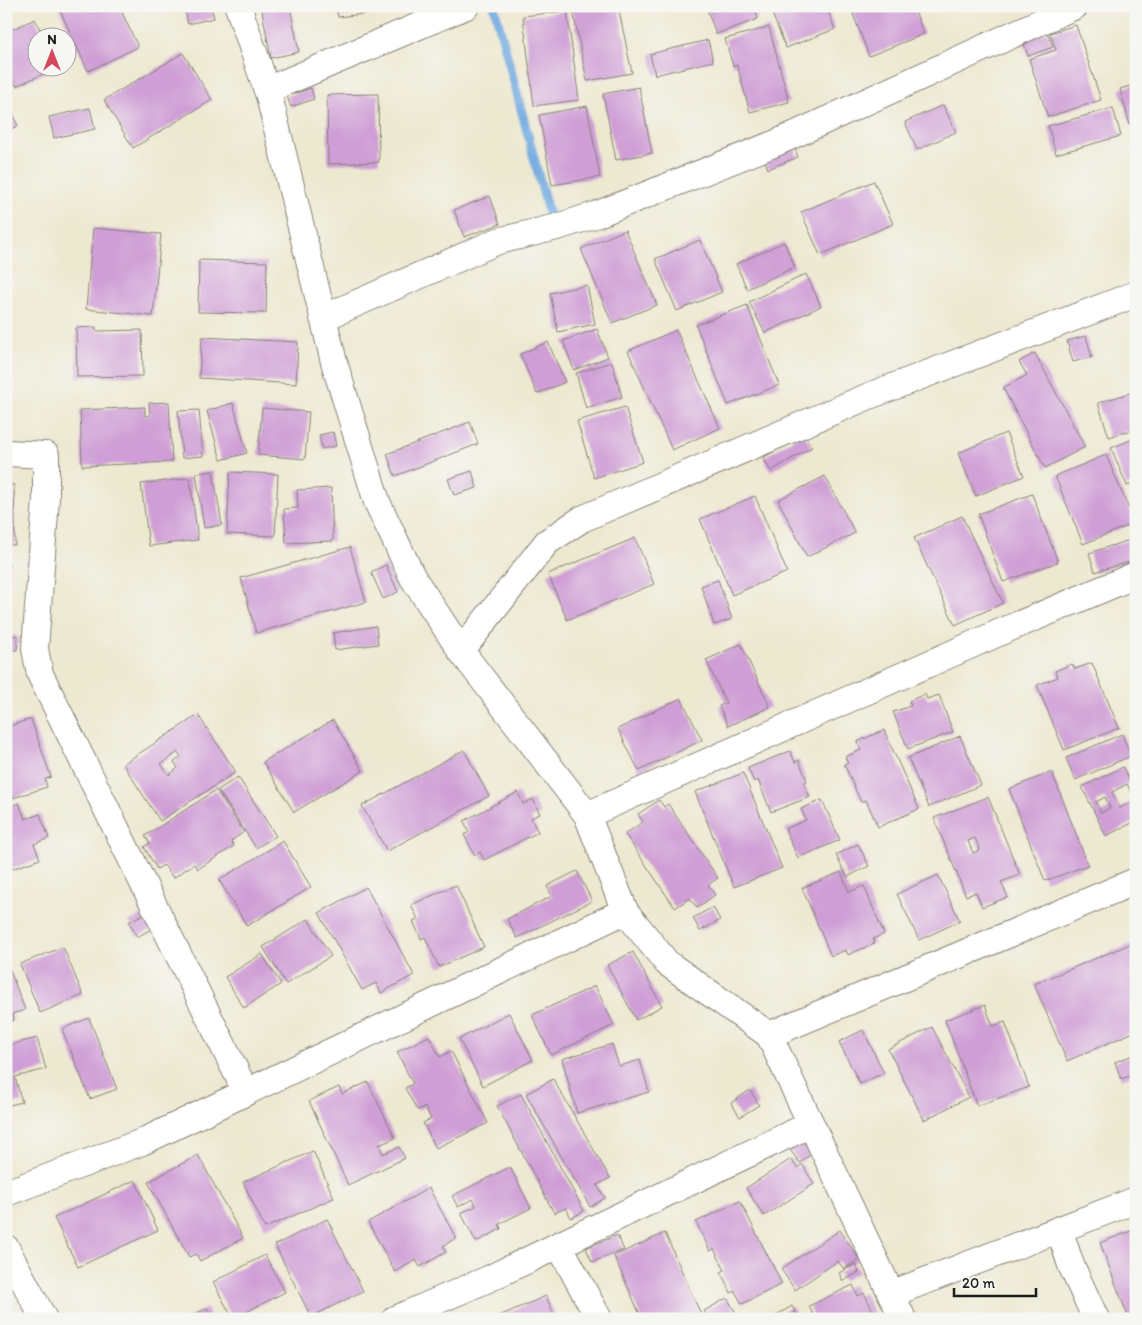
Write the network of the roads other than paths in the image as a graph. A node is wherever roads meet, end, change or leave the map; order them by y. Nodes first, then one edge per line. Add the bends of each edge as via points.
1 (238, 6) edge
2 (466, 6) edge
3 (1075, 6) edge
4 (267, 90) junction
5 (1136, 294) edge
6 (323, 318) junction
7 (6, 453) edge
8 (1136, 574) edge
9 (461, 651) junction
10 (587, 815) junction
11 (1136, 880) edge
12 (625, 912) junction
13 (769, 1035) junction
14 (246, 1092) junction
15 (811, 1124) junction
16 (6, 1193) edge
17 (1136, 1200) edge
18 (1059, 1229) junction
19 (559, 1245) junction
20 (6, 1248) edge
21 (891, 1294) junction
22 (44, 1319) edge
23 (395, 1319) edge
24 (599, 1319) edge
25 (903, 1319) edge
26 (1096, 1319) edge

1 - 4 street
2 - 4 street
3 - 6 street via 776,143 598,214 498,241
4 - 6 street
5 - 9 street via 869,396 582,519 548,542
6 - 9 street via 377,502 413,578
7 - 14 street via 46,455 35,649 40,674
8 - 10 street
9 - 10 street
10 - 12 street
11 - 13 street
12 - 13 street via 667,963
12 - 14 street
13 - 15 street
14 - 16 street via 142,1142
15 - 19 street
15 - 21 street
17 - 18 street
18 - 21 street
18 - 26 street via 1071,1265
19 - 23 street
19 - 24 street
20 - 22 street
21 - 25 street

